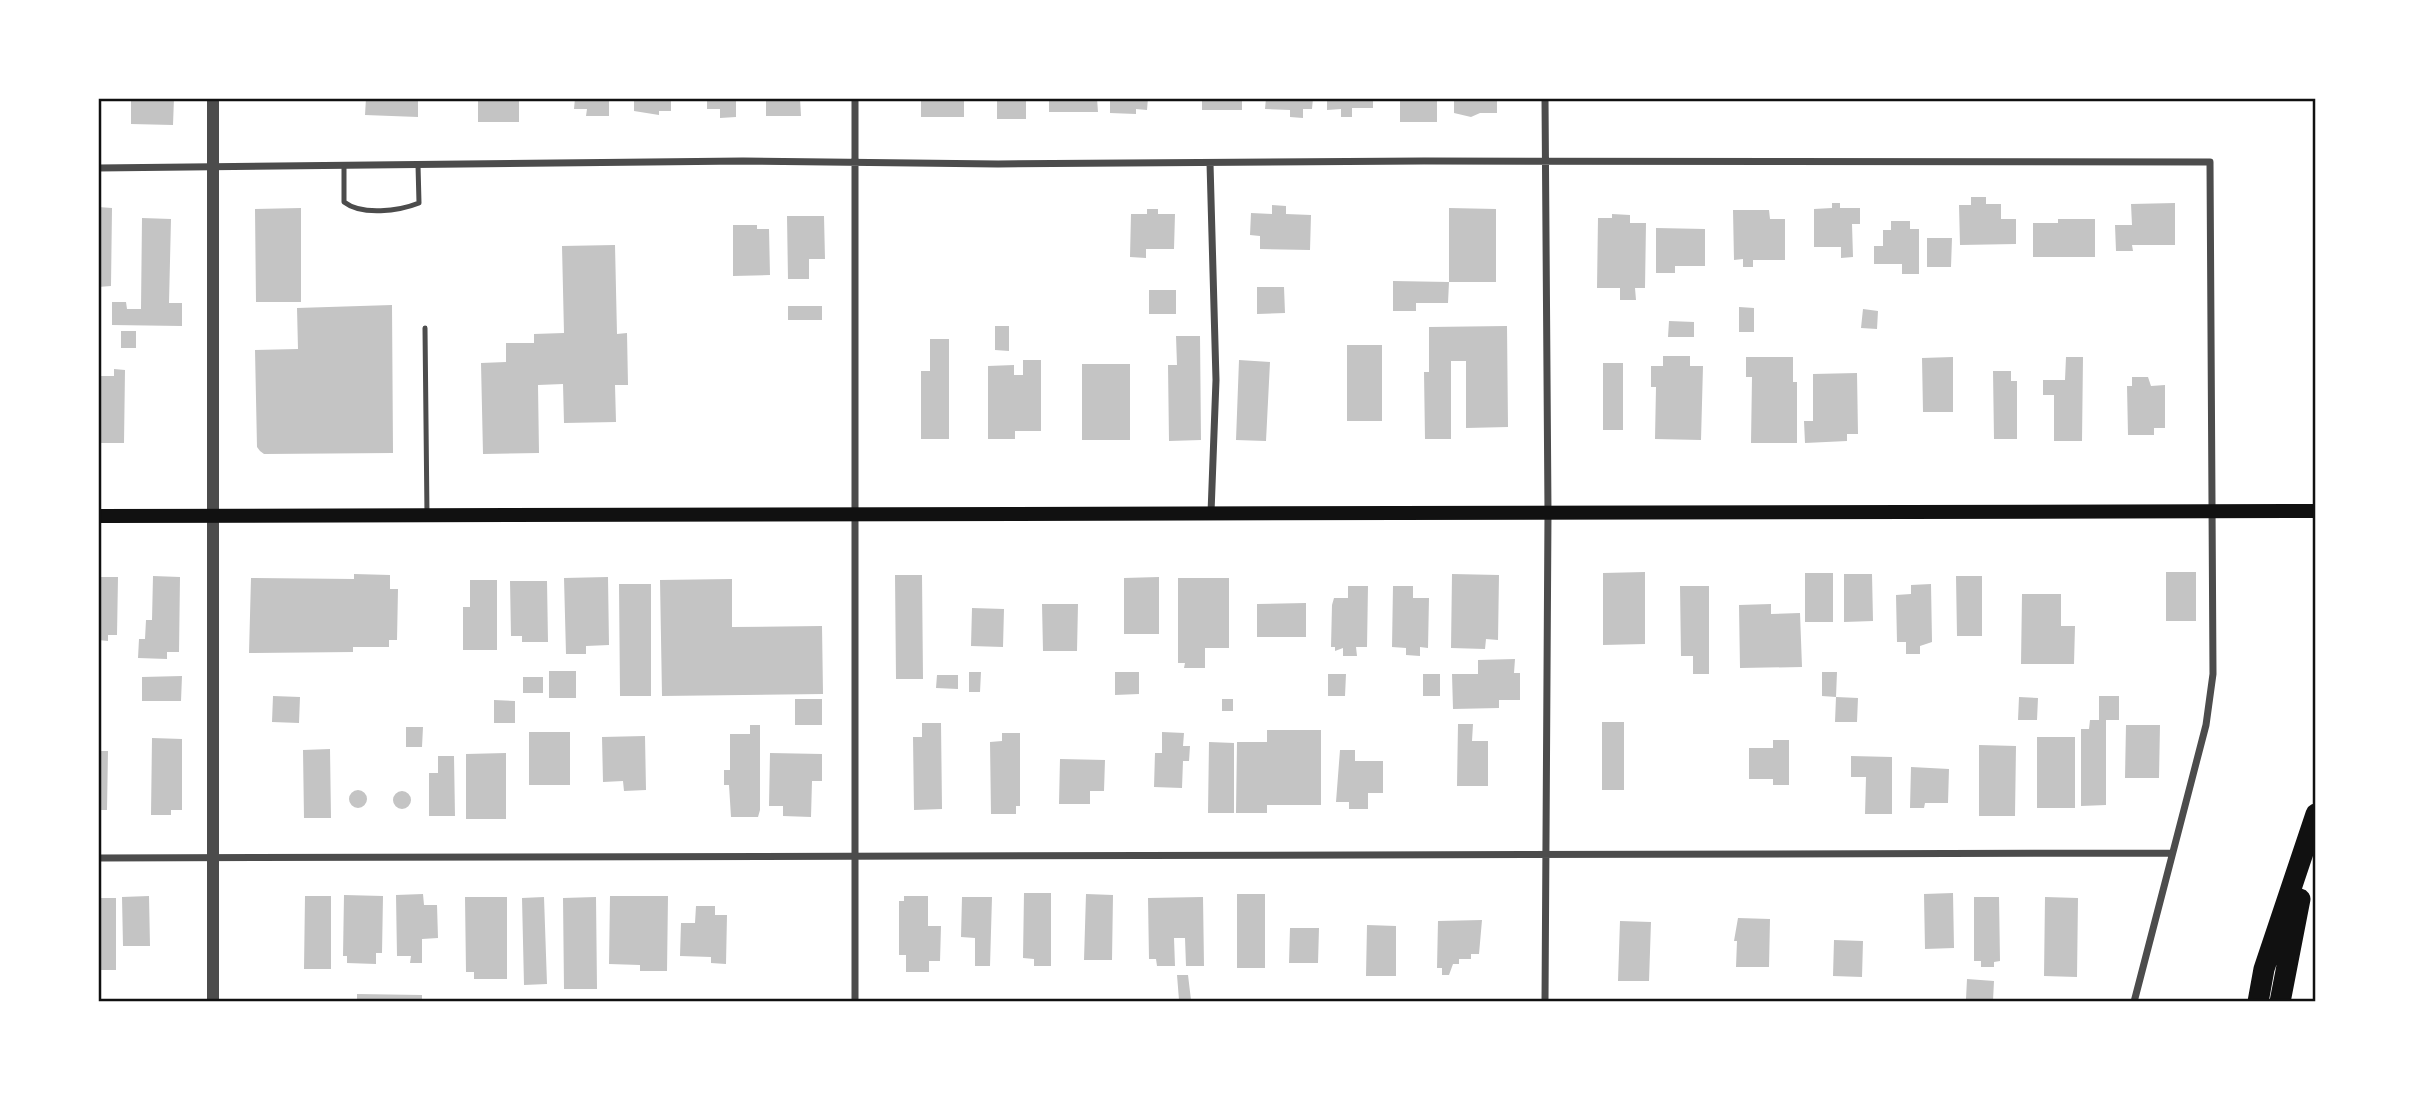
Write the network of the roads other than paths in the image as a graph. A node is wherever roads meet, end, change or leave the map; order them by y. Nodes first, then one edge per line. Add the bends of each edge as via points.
1 (213, 98) edge
2 (855, 98) edge
3 (1545, 98) edge
4 (855, 162) junction
5 (1545, 162) junction
6 (1210, 163) junction
7 (418, 165) junction
8 (344, 166) junction
9 (214, 167) junction
10 (98, 168) edge
11 (425, 328) dead end
12 (2212, 511) junction
13 (2316, 511) edge
14 (1548, 512) junction
15 (1211, 513) junction
16 (855, 514) junction
17 (427, 515) junction
18 (98, 516) edge
19 (213, 516) junction
20 (2316, 814) edge
21 (2172, 853) junction
22 (854, 855) junction
23 (1545, 855) junction
24 (213, 857) junction
25 (98, 858) edge
26 (213, 1002) edge
27 (855, 1002) edge
28 (1545, 1002) edge
29 (2134, 1002) edge
30 (2258, 1002) edge
31 (2280, 1002) edge

1 - 9 street
2 - 4 street
3 - 5 street
4 - 6 street
4 - 7 street
4 - 16 street
5 - 6 street
5 - 12 street via 2210,162
5 - 14 street
6 - 15 street via 1216,380
7 - 8 street
7 - 8 lane via 419,203 404,209 353,209 344,202
8 - 9 street
9 - 10 street
9 - 19 street
11 - 17 lane
12 - 13 main road
12 - 14 main road
12 - 21 street via 2213,674 2206,724
14 - 15 main road
14 - 23 street
15 - 16 main road
16 - 17 main road
16 - 22 street
17 - 19 main road
18 - 19 main road
19 - 24 street
20 - 30 highway via 2264,969
20 - 31 highway
21 - 23 street
21 - 29 street
22 - 23 street
22 - 24 street
22 - 27 street
23 - 28 street
24 - 25 street
24 - 26 street

